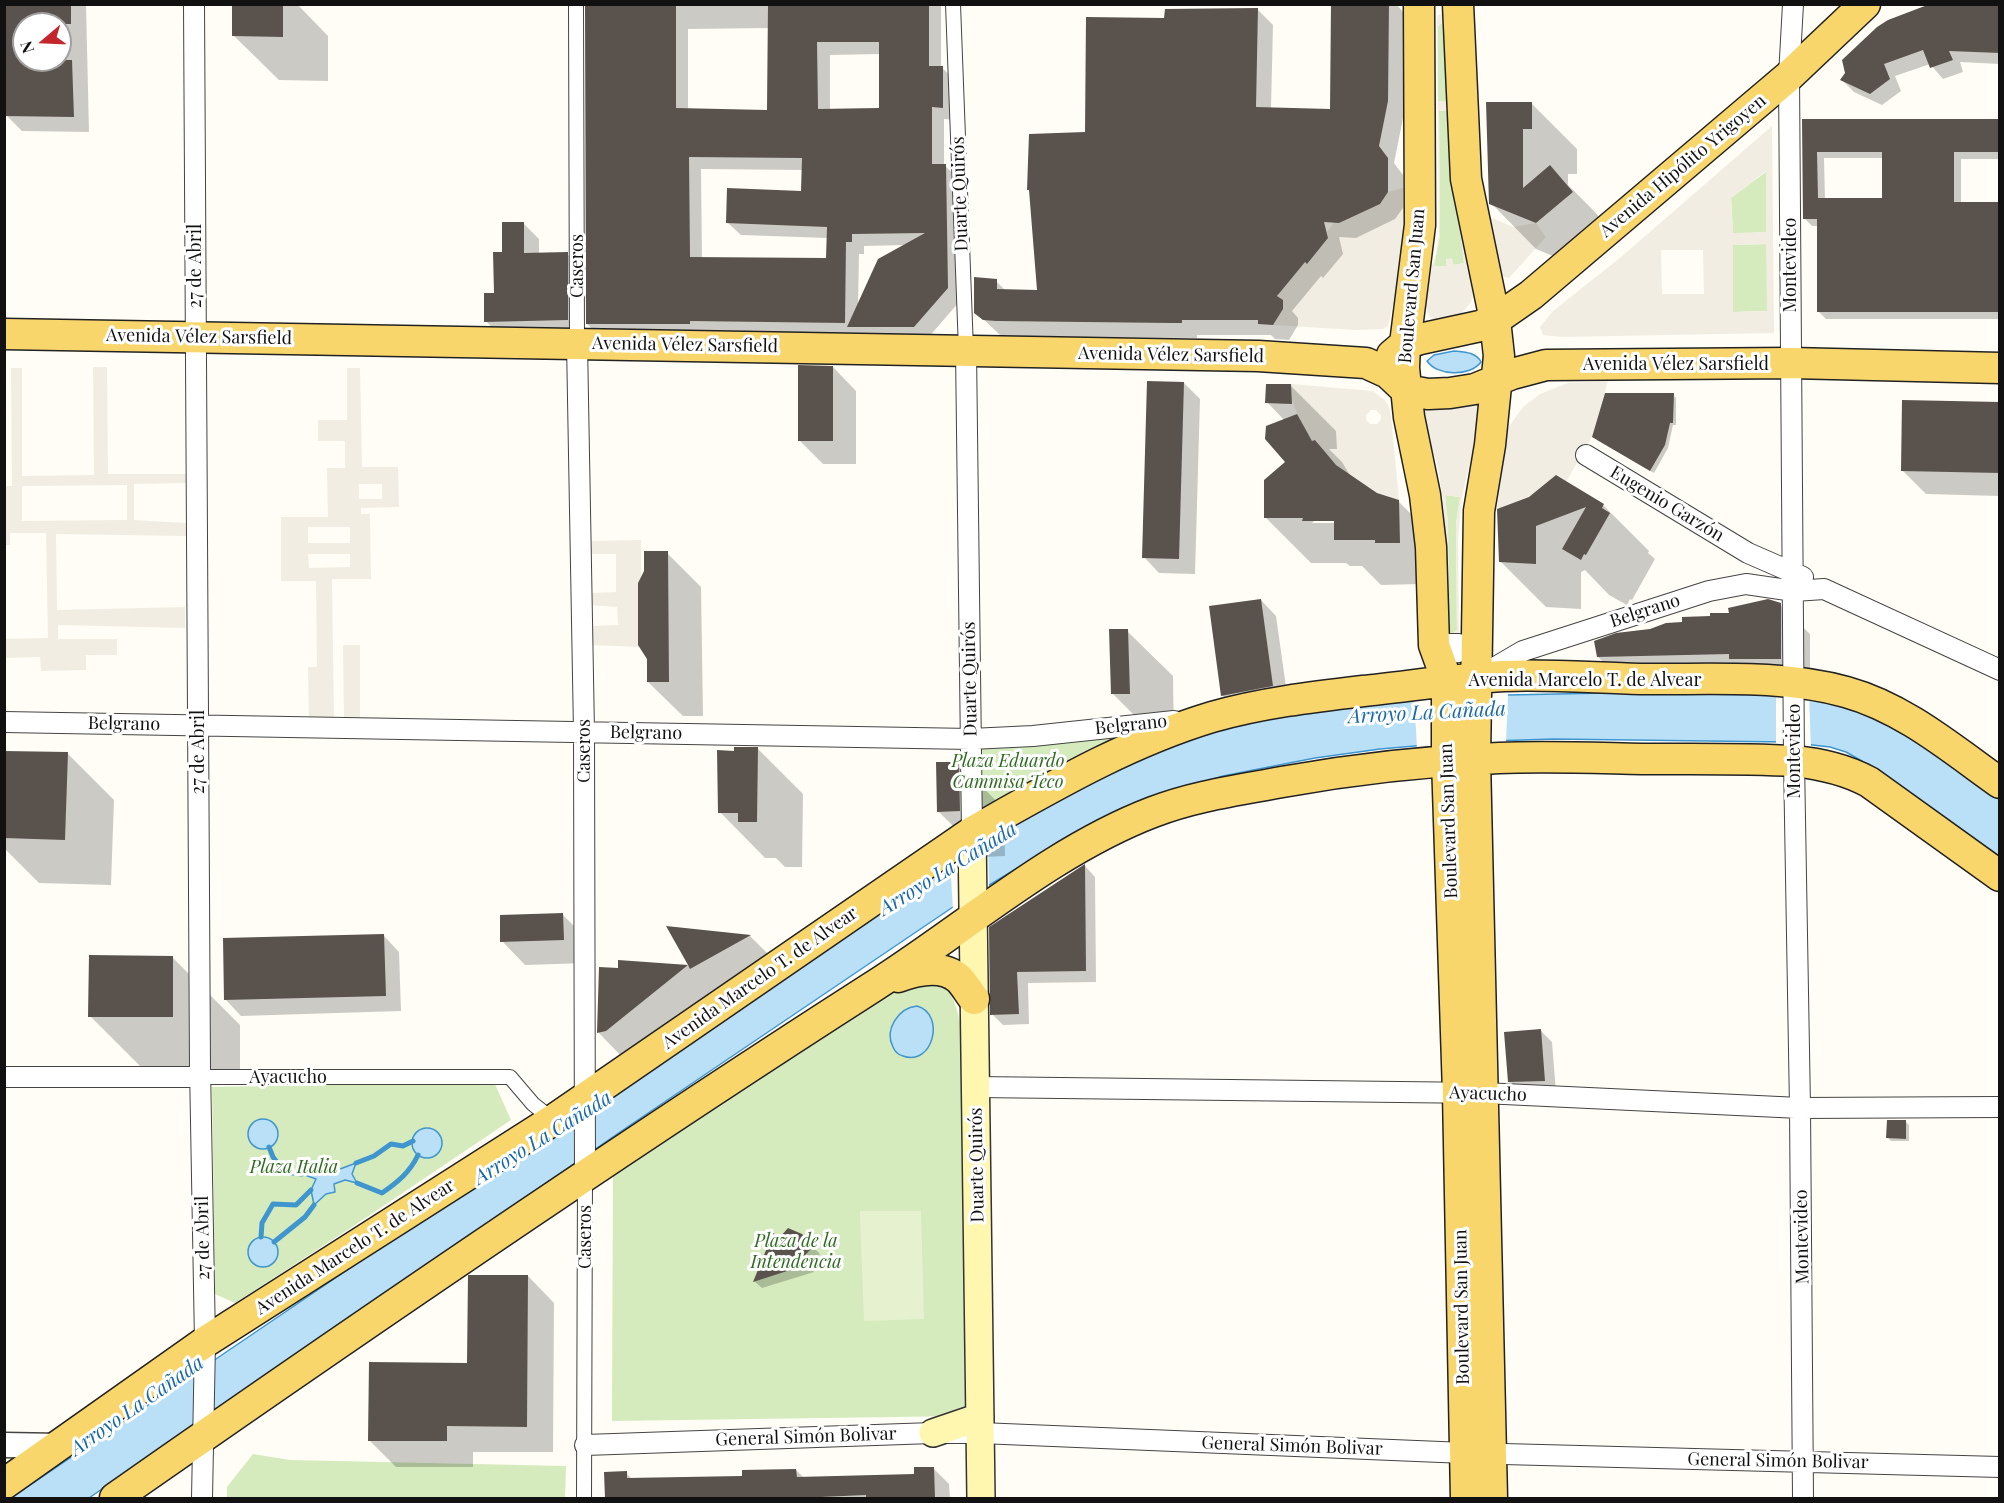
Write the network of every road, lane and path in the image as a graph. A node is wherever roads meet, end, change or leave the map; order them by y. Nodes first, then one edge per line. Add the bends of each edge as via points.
1 (194, 4) edge
2 (576, 4) edge
3 (953, 4) edge
4 (1419, 4) edge
5 (1458, 4) edge
6 (1793, 4) edge
7 (1865, 4) edge
8 (1789, 76) junction
9 (1495, 320) junction
10 (4, 334) edge
11 (195, 337) junction
12 (577, 342) junction
13 (1405, 344) junction
14 (966, 350) junction
15 (1366, 363) junction
16 (1791, 363) junction
17 (2000, 368) edge
18 (1497, 379) junction
19 (1406, 390) junction
20 (1586, 455) dead end
21 (1748, 553) junction
22 (1794, 581) junction
23 (1746, 584) junction
24 (2000, 670) edge
25 (1477, 679) junction
26 (1447, 681) junction
27 (1794, 681) junction
28 (1214, 717) junction
29 (4, 722) edge
30 (198, 725) junction
31 (584, 732) junction
32 (971, 739) junction
33 (1461, 760) junction
34 (1794, 761) junction
35 (2000, 783) edge
36 (972, 832) junction
37 (2000, 876) edge
38 (973, 919) junction
39 (881, 982) junction
40 (974, 999) junction
41 (4, 1077) edge
42 (200, 1077) junction
43 (976, 1087) junction
44 (1471, 1093) junction
45 (585, 1099) junction
46 (2000, 1107) edge
47 (1800, 1108) junction
48 (554, 1120) junction
49 (585, 1176) junction
50 (205, 1342) junction
51 (980, 1425) junction
52 (933, 1433) joint
53 (202, 1437) junction
54 (585, 1444) junction
55 (4, 1445) edge
56 (61, 1446) junction
57 (1478, 1454) junction
58 (1804, 1461) junction
59 (2000, 1467) edge
60 (4, 1484) edge
61 (115, 1498) edge
62 (202, 1498) edge
63 (584, 1498) edge
64 (981, 1498) edge
65 (1466, 1498) edge
66 (1492, 1498) edge
67 (1803, 1498) edge

1 - 11 street, 27 de Abril
2 - 12 street, Caseros
3 - 14 street, Duarte Quirós
4 - 13 main road, Boulevard San Juan via 1420,225
5 - 9 main road, Boulevard San Juan via 1466,178
6 - 8 street, Montevideo
7 - 8 main road, Avenida Hipólito Yrigoyen
8 - 9 main road, Avenida Hipólito Yrigoyen via 1531,295
8 - 16 street, Montevideo
9 - 13 main road, Avenida Vélez Sarsfield
9 - 18 main road, Boulevard San Juan
10 - 11 main road, Avenida Vélez Sarsfield
11 - 12 main road, Avenida Vélez Sarsfield
11 - 30 street, 27 de Abril
12 - 14 main road, Avenida Vélez Sarsfield
12 - 31 street, Caseros
13 - 15 main road, Avenida Vélez Sarsfield via 1386,358
13 - 19 main road, Boulevard San Juan
14 - 15 main road, Avenida Vélez Sarsfield via 1258,356
14 - 32 street, Duarte Quirós
15 - 19 main road, Avenida Vélez Sarsfield via 1388,373
16 - 17 main road, Avenida Vélez Sarsfield
16 - 18 main road, Avenida Vélez Sarsfield via 1546,365
16 - 22 street, Montevideo
18 - 19 main road, Avenida Vélez Sarsfield via 1475,389 1450,393
18 - 25 main road, Boulevard San Juan via 1479,511
19 - 26 main road, Boulevard San Juan via 1431,547 1434,645
20 - 21 street, Eugenio Garzón
21 - 22 street, Eugenio Garzón
21 - 23 street via 1754,566
22 - 23 street, Belgrano
22 - 24 street, Belgrano via 1824,589
22 - 27 street, Montevideo
23 - 25 street, Belgrano via 1709,591 1523,651
25 - 26 main road, Avenida Marcelo T. de Alvear
25 - 27 main road, Avenida Marcelo T. de Alvear via 1509,676
25 - 33 main road, Boulevard San Juan
26 - 28 main road, Avenida Marcelo T. de Alvear via 1299,698
26 - 33 main road, Boulevard San Juan
27 - 34 street, Montevideo
27 - 35 main road, Avenida Marcelo T. de Alvear via 1847,692 1889,709
28 - 32 street, Belgrano
28 - 36 main road, Avenida Marcelo T. de Alvear via 1115,754
29 - 30 street, Belgrano
30 - 31 street, Belgrano
30 - 42 street, 27 de Abril
31 - 32 street, Belgrano
31 - 45 street, Caseros
32 - 36 street, Duarte Quirós
33 - 34 main road via 1505,757
33 - 38 main road via 1360,768 1199,798 1155,811 1070,854
33 - 44 main road, Boulevard San Juan
34 - 37 main road via 1854,773
34 - 47 street, Montevideo
36 - 38 main road, Duarte Quirós
36 - 45 main road, Avenida Marcelo T. de Alvear
38 - 39 main road
38 - 40 main road, Duarte Quirós
39 - 40 main road via 933,969 949,972
39 - 49 main road
40 - 43 main road, Duarte Quirós
41 - 42 street, Ayacucho
42 - 48 street, Ayacucho via 510,1077 533,1104
42 - 50 street, 27 de Abril
43 - 44 street, Ayacucho
43 - 51 main road, Duarte Quirós
44 - 47 street, Ayacucho
44 - 57 main road, Boulevard San Juan
45 - 48 main road, Avenida Marcelo T. de Alvear
45 - 49 street, Caseros
46 - 47 street, Ayacucho
47 - 58 street, Montevideo
48 - 50 main road, Avenida Marcelo T. de Alvear
49 - 53 main road
49 - 54 street, Caseros
50 - 53 street, 27 de Abril
50 - 56 main road, Avenida Marcelo T. de Alvear
51 - 52 main road
51 - 57 street, General Simón Bolivar
51 - 64 main road, Duarte Quirós
52 - 54 street, General Simón Bolivar
53 - 61 main road
53 - 62 street, 27 de Abril
54 - 63 street, Caseros
55 - 56 street
56 - 60 main road, Avenida Marcelo T. de Alvear
57 - 58 street, General Simón Bolivar
57 - 65 main road, Boulevard San Juan
57 - 66 main road, Boulevard San Juan
58 - 59 street, General Simón Bolivar
58 - 67 street, Montevideo

